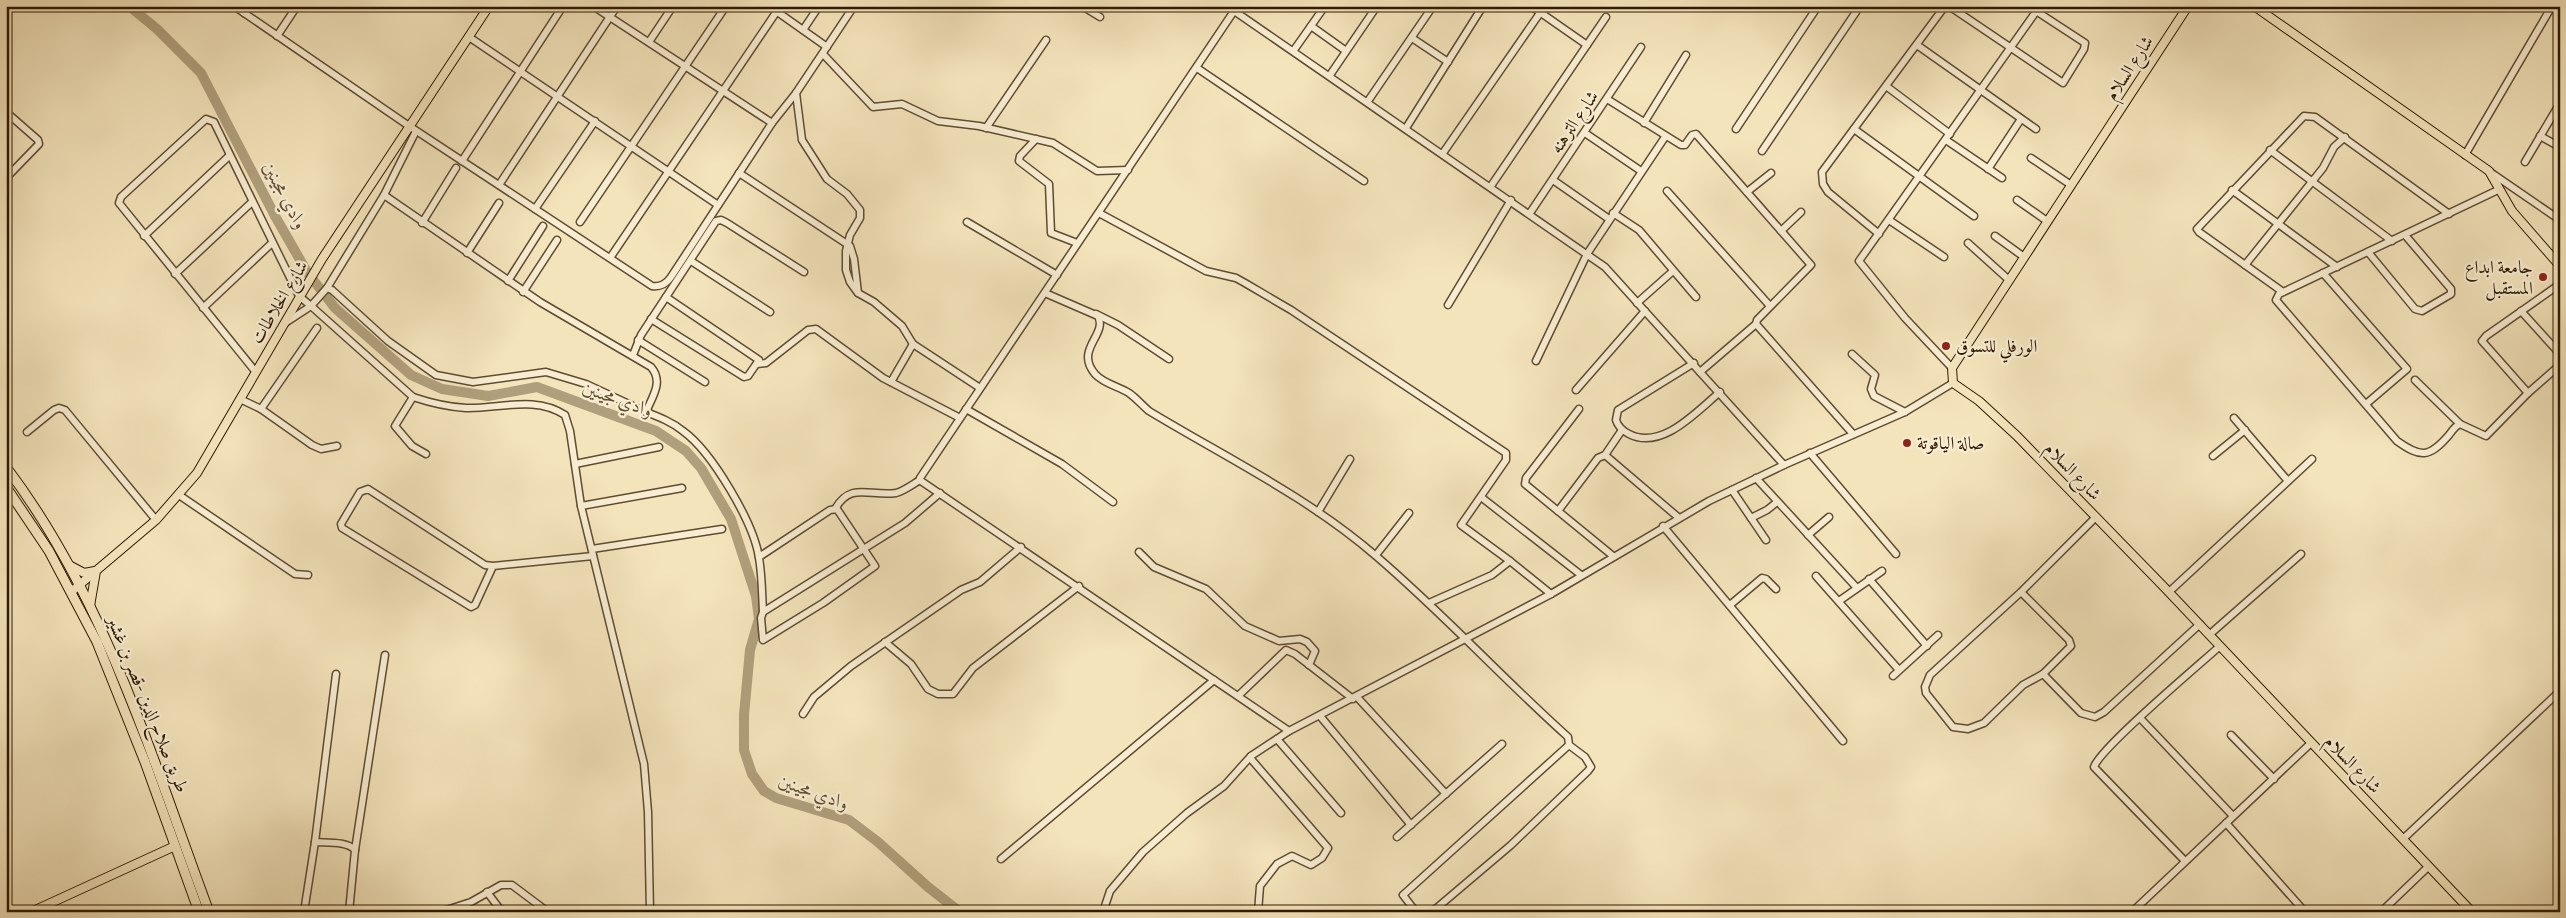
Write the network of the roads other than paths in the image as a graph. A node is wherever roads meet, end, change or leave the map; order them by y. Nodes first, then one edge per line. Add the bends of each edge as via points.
1 (234, 6) edge
2 (249, 6) edge
3 (297, 6) edge
4 (489, 6) edge
5 (563, 6) edge
6 (593, 6) edge
7 (617, 6) edge
8 (673, 6) edge
9 (726, 6) edge
10 (769, 6) edge
11 (819, 6) edge
12 (854, 6) edge
13 (1082, 6) edge
14 (1227, 6) edge
15 (1325, 6) edge
16 (1377, 6) edge
17 (1433, 6) edge
18 (1483, 6) edge
19 (1531, 6) edge
20 (1818, 6) edge
21 (1860, 6) edge
22 (1947, 6) edge
23 (2188, 6) edge
24 (2254, 6) edge
25 (2552, 6) edge
26 (2038, 9) edge
27 (777, 11) junction
28 (1234, 11) junction
29 (244, 13) junction
30 (1540, 13) junction
31 (610, 17) junction
32 (1606, 17) dead end
33 (1100, 18) dead end
34 (1311, 26) junction
35 (803, 30) junction
36 (277, 36) junction
37 (469, 37) junction
38 (1412, 38) junction
39 (1046, 40) dead end
40 (649, 42) junction
41 (1587, 45) junction
42 (1917, 45) junction
43 (1641, 47) dead end
44 (2010, 49) junction
45 (1294, 50) junction
46 (825, 51) junction
47 (1346, 51) junction
48 (1686, 55) dead end
49 (1448, 62) junction
50 (685, 67) junction
51 (1197, 68) junction
52 (520, 72) junction
53 (1330, 75) junction
54 (1886, 86) junction
55 (723, 92) junction
56 (1980, 92) junction
57 (796, 93) junction
58 (558, 96) junction
59 (1607, 99) junction
60 (1368, 101) junction
61 (2560, 103) edge
62 (6, 112) edge
63 (2021, 119) junction
64 (595, 121) junction
65 (772, 123) junction
66 (1644, 124) junction
67 (409, 126) junction
68 (986, 128) junction
69 (1406, 128) junction
70 (1736, 129) dead end
71 (1854, 129) junction
72 (2036, 129) dead end
73 (416, 131) junction
74 (1584, 134) junction
75 (1950, 134) junction
76 (2540, 136) junction
77 (1665, 137) junction
78 (2345, 137) junction
79 (1036, 139) junction
80 (1946, 140) junction
81 (632, 146) junction
82 (2560, 147) edge
83 (2270, 150) junction
84 (1762, 151) dead end
85 (1443, 153) junction
86 (2465, 155) junction
87 (228, 156) junction
88 (2031, 158) dead end
89 (462, 160) junction
90 (2525, 162) dead end
91 (456, 168) dead end
92 (1988, 169) junction
93 (1128, 170) junction
94 (1641, 171) junction
95 (2489, 171) junction
96 (669, 172) junction
97 (739, 173) junction
98 (1771, 173) dead end
99 (1919, 177) junction
100 (6, 178) edge
101 (2002, 178) dead end
102 (1553, 180) junction
103 (1364, 181) dead end
104 (2313, 182) junction
105 (499, 185) junction
106 (2070, 185) junction
107 (1491, 186) junction
108 (2232, 190) junction
109 (2498, 190) junction
110 (1667, 191) dead end
111 (1747, 192) junction
112 (384, 195) junction
113 (1511, 200) junction
114 (2017, 200) dead end
115 (252, 202) junction
116 (499, 203) dead end
117 (718, 205) junction
118 (535, 209) junction
119 (1801, 212) dead end
120 (1099, 213) junction
121 (1530, 213) junction
122 (2449, 214) junction
123 (1611, 216) junction
124 (1974, 216) dead end
125 (1890, 220) junction
126 (2560, 220) edge
127 (2047, 221) junction
128 (580, 222) dead end
129 (968, 222) dead end
130 (422, 223) junction
131 (2279, 224) junction
132 (543, 226) dead end
133 (1781, 231) junction
134 (1879, 234) junction
135 (2404, 235) junction
136 (144, 236) junction
137 (1995, 236) dead end
138 (556, 240) dead end
139 (2392, 240) junction
140 (272, 243) junction
141 (1077, 243) junction
142 (848, 244) junction
143 (1968, 244) dead end
144 (2368, 252) junction
145 (467, 253) junction
146 (1587, 254) junction
147 (1944, 257) dead end
148 (2024, 257) junction
149 (610, 258) junction
150 (691, 261) junction
151 (2245, 265) junction
152 (2560, 266) edge
153 (2337, 267) junction
154 (1673, 271) junction
155 (804, 272) dead end
156 (2323, 273) junction
157 (175, 274) junction
158 (1057, 275) junction
159 (2009, 280) junction
160 (508, 281) junction
161 (2560, 284) edge
162 (327, 288) junction
163 (523, 292) junction
164 (2283, 292) junction
165 (1045, 293) junction
166 (299, 296) junction
167 (666, 297) junction
168 (1696, 297) dead end
169 (1637, 303) junction
170 (1448, 305) dead end
171 (311, 306) junction
172 (1770, 306) junction
173 (204, 308) junction
174 (1645, 311) junction
175 (2521, 311) junction
176 (770, 312) dead end
177 (1095, 313) junction
178 (651, 319) junction
179 (1756, 324) junction
180 (280, 327) junction
181 (317, 328) dead end
182 (638, 340) junction
183 (913, 344) junction
184 (1852, 354) dead end
185 (2560, 354) edge
186 (633, 355) junction
187 (1169, 359) dead end
188 (1536, 361) dead end
189 (1694, 363) junction
190 (757, 364) junction
191 (2560, 365) edge
192 (1952, 368) junction
193 (255, 372) junction
194 (1700, 372) junction
195 (2415, 380) dead end
196 (704, 382) dead end
197 (891, 382) junction
198 (1953, 383) junction
199 (980, 388) junction
200 (1576, 390) dead end
201 (1720, 392) junction
202 (2528, 393) junction
203 (414, 397) junction
204 (240, 399) junction
205 (2366, 404) junction
206 (261, 409) junction
207 (966, 409) junction
208 (1579, 409) dead end
209 (646, 412) junction
210 (1905, 412) junction
211 (960, 418) junction
212 (2234, 418) dead end
213 (2460, 424) junction
214 (1622, 430) junction
215 (2245, 430) junction
216 (27, 432) dead end
217 (1853, 434) junction
218 (337, 446) dead end
219 (659, 447) dead end
220 (1810, 453) junction
221 (426, 454) dead end
222 (1605, 455) junction
223 (2213, 456) dead end
224 (1350, 459) dead end
225 (2312, 459) dead end
226 (574, 464) junction
227 (1784, 464) junction
228 (6, 466) edge
229 (1756, 478) junction
230 (920, 480) junction
231 (2288, 481) junction
232 (6, 487) edge
233 (682, 488) dead end
234 (1732, 490) junction
235 (940, 493) junction
236 (179, 495) junction
237 (1481, 497) junction
238 (1113, 502) dead end
239 (1777, 502) junction
240 (581, 506) junction
241 (835, 509) junction
242 (1558, 511) junction
243 (1318, 512) junction
244 (1409, 513) dead end
245 (1829, 517) dead end
246 (2096, 517) junction
247 (1678, 518) junction
248 (1751, 518) junction
249 (156, 520) junction
250 (1663, 526) junction
251 (722, 529) dead end
252 (1808, 535) junction
253 (1766, 540) dead end
254 (1021, 547) junction
255 (864, 549) junction
256 (1138, 552) dead end
257 (592, 553) junction
258 (1896, 554) dead end
259 (2301, 554) dead end
260 (1376, 555) junction
261 (1613, 556) junction
262 (759, 558) junction
263 (1510, 561) junction
264 (69, 565) junction
265 (493, 566) junction
266 (1882, 570) dead end
267 (97, 571) junction
268 (308, 575) dead end
269 (1581, 576) junction
270 (1816, 576) dead end
271 (1869, 579) junction
272 (80, 585) junction
273 (1079, 586) junction
274 (1857, 588) junction
275 (1776, 589) dead end
276 (71, 592) junction
277 (2021, 592) junction
278 (2169, 592) junction
279 (1551, 594) junction
280 (1839, 601) junction
281 (1429, 603) junction
282 (1730, 605) junction
283 (90, 606) junction
284 (763, 612) junction
285 (2200, 624) junction
286 (2209, 634) junction
287 (1938, 635) dead end
288 (108, 639) junction
289 (1466, 640) junction
290 (97, 642) junction
291 (885, 642) junction
292 (1927, 646) junction
293 (2220, 646) junction
294 (385, 655) dead end
295 (1309, 665) junction
296 (1899, 670) junction
297 (336, 674) dead end
298 (2044, 674) junction
299 (1893, 676) dead end
300 (1214, 680) junction
301 (2560, 691) edge
302 (1238, 696) junction
303 (1355, 698) junction
304 (803, 714) dead end
305 (1320, 716) junction
306 (2140, 718) junction
307 (1289, 731) junction
308 (2231, 735) dead end
309 (1277, 739) junction
310 (1843, 741) dead end
311 (2311, 743) junction
312 (1502, 744) dead end
313 (1570, 745) junction
314 (1251, 756) junction
315 (2274, 779) junction
316 (1446, 794) junction
317 (1341, 812) dead end
318 (2233, 816) junction
319 (2226, 823) junction
320 (1411, 824) junction
321 (1397, 837) dead end
322 (2403, 839) junction
323 (315, 842) junction
324 (175, 846) junction
325 (355, 850) junction
326 (1001, 859) dead end
327 (2185, 862) junction
328 (2429, 866) junction
329 (487, 892) junction
330 (32, 912) edge
331 (200, 912) edge
332 (209, 912) edge
333 (304, 912) edge
334 (349, 912) edge
335 (440, 912) edge
336 (502, 912) edge
337 (548, 912) edge
338 (650, 912) edge
339 (1103, 912) edge
340 (1258, 912) edge
341 (1416, 912) edge
342 (1432, 912) edge
343 (2132, 912) edge
344 (2305, 912) edge
345 (2381, 912) edge
346 (2472, 912) edge

1 - 29 street
2 - 29 street
3 - 36 street
4 - 37 main road, شارع الخلاطات
5 - 52 street
6 - 31 street
7 - 31 street
8 - 40 street
9 - 50 street
10 - 27 street
11 - 35 street
12 - 46 street
13 - 33 street
14 - 28 street
15 - 34 street
16 - 47 street
17 - 38 street
18 - 49 street
19 - 30 street
20 - 70 street
21 - 84 street
22 - 42 street
22 - 44 street
23 - 106 main road, شارع السلام
24 - 86 main road
25 - 86 street
26 - 44 street
26 - 44 street via 2085,43 2065,82 2059,82
27 - 35 street
27 - 55 street
28 - 45 street
28 - 51 street
29 - 36 street
30 - 41 street
30 - 85 street
31 - 40 street
31 - 58 street
32 - 41 street
34 - 45 street
34 - 47 street
35 - 46 street
36 - 67 street
37 - 52 street
37 - 67 main road, شارع الخلاطات
38 - 49 street
38 - 60 street
39 - 68 street
40 - 50 street
41 - 107 street
42 - 54 street
42 - 56 street
43 - 59 street, شارع الترهنه
44 - 56 street
45 - 53 street
46 - 57 street
46 - 68 street via 873,107 902,104 938,121
47 - 53 street
48 - 66 street
49 - 69 street
50 - 55 street
50 - 81 street
51 - 93 street
51 - 103 street
52 - 58 street
52 - 89 street
53 - 60 street
54 - 71 street
54 - 75 street
55 - 65 street
55 - 96 street
56 - 63 street
56 - 75 street
57 - 65 street
57 - 142 street via 802,140 827,179 847,194 860,210 860,218
58 - 64 street
58 - 105 street
59 - 66 street
59 - 74 street, شارع الترهنه
60 - 69 street
61 - 76 street
62 - 100 street via 39,142 38,147
63 - 72 street
63 - 92 street
64 - 81 street
64 - 118 street
65 - 97 street
66 - 77 street
67 - 73 street
67 - 166 main road, شارع الخلاطات
68 - 79 street
69 - 85 street
71 - 99 street
71 - 134 street via 1822,172 1821,178 1828,192
73 - 89 street
73 - 112 street
74 - 94 street
74 - 102 street, شارع الترهنه
75 - 80 street
76 - 82 street
76 - 90 street
77 - 94 street
77 - 111 street via 1683,146 1696,134
78 - 83 street via 2306,115
78 - 104 street via 2331,150 2326,164
78 - 122 street
79 - 93 street via 1053,143 1097,171
79 - 141 street via 1020,156 1020,161 1049,184 1052,233
80 - 92 street
80 - 99 street
81 - 96 street
81 - 128 street
83 - 104 street
83 - 108 street
85 - 107 street
86 - 95 main road
87 - 115 street
87 - 136 street
87 - 136 street via 214,122 208,118 121,196 119,204
88 - 106 street
89 - 105 street
91 - 130 street
92 - 101 street
93 - 120 street
94 - 123 street
95 - 109 main road
95 - 126 street
96 - 117 street
96 - 149 street
97 - 117 street
97 - 142 street
98 - 111 street
99 - 124 street
99 - 125 street
102 - 121 street, شارع الترهنه
102 - 123 street
104 - 131 street
104 - 139 street
105 - 118 street
106 - 127 main road, شارع السلام
107 - 113 street
108 - 131 street
108 - 151 street via 2197,230
109 - 122 street
109 - 152 main road via 2518,220
110 - 172 street
111 - 133 street
112 - 130 street
112 - 162 street
113 - 121 street
113 - 170 street
114 - 127 street
115 - 140 street
115 - 157 street
116 - 145 street
117 - 149 street via 662,286 652,286
118 - 149 street
119 - 133 street
120 - 141 street
120 - 237 street via 1206,271 1236,278 1291,310 1506,452 1506,460
121 - 146 street
122 - 135 street
123 - 146 street
123 - 154 street via 1639,230
125 - 134 street
125 - 147 street
127 - 148 main road, شارع السلام
129 - 158 street
130 - 145 street
131 - 151 street
131 - 153 street
132 - 160 street
133 - 172 street via 1811,265
134 - 192 street via 1859,263
135 - 139 street
135 - 144 street via 2451,289 2451,294 2435,306 2422,311 2415,309
136 - 157 street
137 - 148 street
138 - 163 street
139 - 144 street
140 - 166 street
140 - 173 street
141 - 158 street
142 - 183 street via 847,277 858,293 902,326
143 - 159 street
144 - 153 street
145 - 160 street
146 - 169 street via 1605,267
146 - 188 street
148 - 159 main road, شارع السلام
150 - 155 street via 715,223 721,220
150 - 167 street
150 - 176 street
151 - 164 street
153 - 156 street
154 - 168 street
154 - 169 street
156 - 164 street
156 - 205 street via 2406,369
157 - 173 street
158 - 165 street
159 - 192 main road, شارع السلام
160 - 163 street
161 - 175 street
162 - 171 street
162 - 209 street via 339,293 388,341 436,374 473,382 546,372 586,384
163 - 186 street
164 - 205 street via 2277,297 2277,303
165 - 177 street
165 - 199 street
166 - 171 street
166 - 180 main road, شارع الخلاطات
167 - 178 street
167 - 190 street via 759,358
169 - 174 street
171 - 180 street
171 - 203 street
172 - 179 street
173 - 193 street
174 - 189 street
174 - 200 street
175 - 185 street
175 - 202 street via 2482,341
177 - 187 street
177 - 243 street via 1100,324 1088,358 1097,376 1129,394 1149,411
178 - 182 street
178 - 190 street via 744,377
179 - 194 street
179 - 217 street
180 - 193 main road, شارع الخلاطات
181 - 206 street
182 - 186 street
182 - 196 street
183 - 197 street
183 - 199 street
184 - 210 street via 1875,375 1871,389 1874,396
186 - 209 street via 651,367 657,376 656,389
189 - 194 street
189 - 214 street via 1618,410 1616,420
190 - 197 street via 766,363 812,328
191 - 202 street
192 - 198 main road
193 - 204 main road, شارع الخلاطات
194 - 201 street
195 - 213 street
197 - 211 street
198 - 210 street
198 - 246 main road, شارع السلام via 2006,424
199 - 207 street
201 - 214 street via 1680,424 1654,438 1636,438
201 - 227 street
202 - 213 street via 2486,436
203 - 221 street via 395,426 412,446
203 - 226 street via 467,408 521,402 562,413 567,419
204 - 206 street
204 - 236 main road, شارع الخلاطات via 201,467
205 - 213 street via 2397,441 2424,454 2435,449
206 - 218 street via 312,445 321,448
207 - 211 street
207 - 238 street via 1062,464
208 - 242 street via 1525,482
209 - 262 street via 680,428 705,453 740,508
210 - 217 street
211 - 230 street
212 - 215 street
214 - 222 street
215 - 223 street
215 - 231 street
216 - 249 street via 54,410 65,410
217 - 220 street
219 - 226 street
220 - 227 street
220 - 258 street
222 - 242 street via 1598,458
222 - 247 street
224 - 243 street
225 - 231 street
226 - 240 street
227 - 229 street
228 - 264 highway, طريق صلاح الدين -قصر بن غشير via 37,510
229 - 234 street
229 - 239 street
230 - 235 street
230 - 241 street via 898,492 852,493 842,498
231 - 278 street
232 - 276 highway
233 - 240 street
234 - 247 street
234 - 248 street
235 - 254 street
235 - 255 street via 905,523
236 - 249 main road, شارع الخلاطات
236 - 268 street via 295,574
237 - 263 street via 1461,525
237 - 269 street
239 - 248 street
239 - 252 street
240 - 257 street
241 - 255 street via 841,512
241 - 262 street
242 - 261 street
243 - 260 street
244 - 260 street
245 - 252 street
246 - 277 street
246 - 278 main road, شارع السلام
247 - 250 street
248 - 253 street
249 - 267 main road, شارع الخلاطات
250 - 261 street
250 - 282 street
251 - 257 street
252 - 274 street
254 - 273 street
254 - 291 street via 980,582 961,590
255 - 284 street
255 - 284 street via 874,563 873,569 763,640
256 - 295 street via 1154,567 1206,589 1245,626 1280,641 1295,639 1307,642 1315,651
257 - 265 street
257 - 338 street via 644,764
259 - 286 street
260 - 281 street
261 - 269 street
262 - 284 street
263 - 279 street
263 - 281 street via 1492,575
264 - 267 main road via 84,573
264 - 272 highway, طريق صلاح الدين -قصر بن غشير
265 - 265 street via 483,564 368,489 360,492 342,524 342,528 471,607 475,605
266 - 271 street
267 - 272 main road, شارع الخلاطات
267 - 283 main road
269 - 279 street
270 - 280 street
271 - 274 street
271 - 292 street
272 - 276 main road, شارع الخلاطات
272 - 283 highway, طريق صلاح الدين -قصر بن غشير
273 - 291 street via 973,668 953,694 928,689 911,664
273 - 300 street
274 - 280 street
275 - 282 street via 1762,578
276 - 290 highway
277 - 298 street via 2070,642 2068,650
277 - 298 street via 1937,668 1927,681 1926,693 1950,725 1968,728 1984,723 2023,685
278 - 285 main road, شارع السلام
279 - 289 street
280 - 296 street
281 - 289 street
282 - 310 street
283 - 288 highway, طريق صلاح الدين -قصر بن غشير
285 - 286 main road, شارع السلام
285 - 298 street via 2100,716 2082,714
286 - 293 main road, شارع السلام
287 - 292 street
288 - 290 highway
288 - 332 highway, طريق صلاح الدين -قصر بن غشير
289 - 303 street
289 - 313 street via 1568,738
290 - 324 highway
291 - 304 street via 814,698
292 - 296 street
293 - 306 street
293 - 311 main road, شارع السلام
294 - 325 street
295 - 302 street via 1286,650
295 - 303 street
296 - 299 street
297 - 323 street
300 - 302 street
300 - 326 street
301 - 322 street
302 - 307 street
303 - 305 street
303 - 316 street
305 - 307 street
305 - 320 street
306 - 318 street
306 - 327 street via 2094,767
307 - 309 street
308 - 315 street
309 - 314 street
309 - 317 street
311 - 315 street
311 - 322 main road, شارع السلام
312 - 316 street
313 - 341 street via 1403,895
313 - 342 street via 1589,762 1588,771 1511,844
314 - 339 street via 1224,786 1143,852 1110,891
314 - 340 street via 1328,848 1322,858 1311,865 1292,856 1278,864 1259,889
315 - 318 street
316 - 320 street
318 - 319 street
319 - 327 street
319 - 344 street
320 - 321 street
322 - 328 main road, شارع السلام
323 - 325 street via 337,843
323 - 333 street
324 - 330 main road
324 - 331 highway
325 - 334 street
327 - 343 street
328 - 345 street
328 - 346 main road, شارع السلام
329 - 335 street via 471,902
329 - 336 street
329 - 337 street via 502,885 512,885

